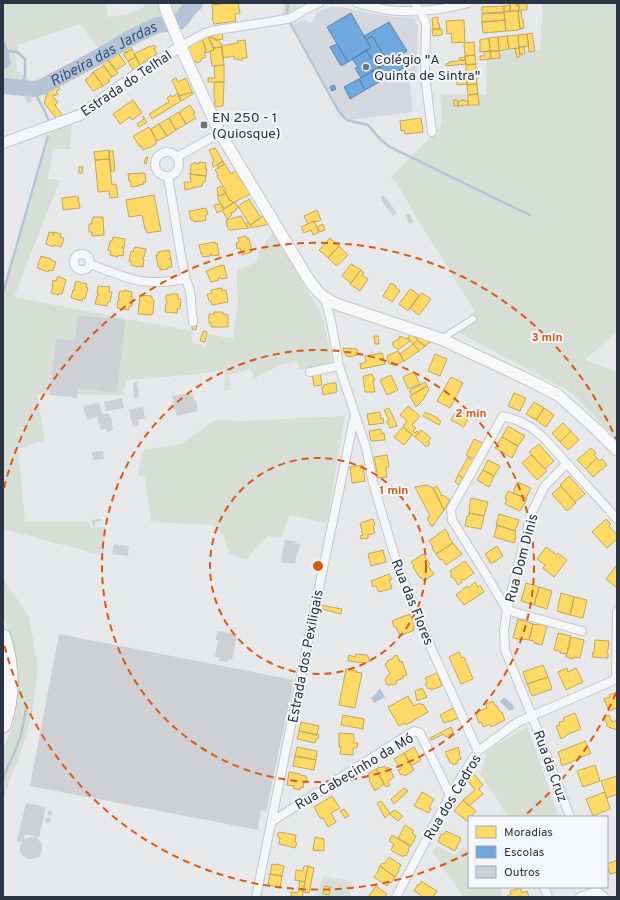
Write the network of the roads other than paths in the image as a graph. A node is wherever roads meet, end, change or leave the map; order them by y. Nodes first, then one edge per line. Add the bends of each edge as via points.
1 (319, 3) edge
2 (357, 3) edge
3 (468, 3) edge
4 (417, 7) edge
5 (165, 8) edge
6 (179, 41) junction
7 (432, 132) dead end
8 (220, 133) junction
9 (3, 143) edge
10 (177, 157) junction
11 (168, 176) junction
12 (90, 264) dead end
13 (186, 279) junction
14 (325, 299) junction
15 (473, 319) dead end
16 (193, 322) dead end
17 (441, 339) junction
18 (339, 366) junction
19 (310, 372) dead end
20 (355, 414) junction
21 (617, 450) edge
22 (567, 463) junction
23 (617, 519) edge
24 (507, 610) junction
25 (617, 612) edge
26 (582, 631) dead end
27 (3, 637) edge
28 (616, 680) edge
29 (532, 716) junction
30 (3, 725) edge
31 (478, 751) junction
32 (450, 795) junction
33 (570, 816) edge
34 (271, 822) junction
35 (597, 892) edge
36 (256, 897) edge
37 (396, 897) edge
38 (580, 897) edge
39 (604, 897) edge

1 - 6 street via 287,20 210,31
2 - 4 street via 389,10
3 - 4 street via 429,10
4 - 7 street via 426,26 425,75
5 - 6 main road
6 - 8 main road
6 - 9 street, Estrada do Telhal via 80,115
8 - 10 street
8 - 14 main road via 307,278
10 - 11 street via 178,169
10 - 11 street via 167,151 157,156 155,168 160,174
11 - 13 street
12 - 13 street via 139,280 169,282
13 - 16 street via 190,291
14 - 17 main road
14 - 18 street
15 - 17 street
17 - 21 main road via 558,395
18 - 19 street
18 - 20 street
20 - 31 street, Rua das Flores via 398,567
20 - 34 street, Estrada dos Pexiligais
22 - 23 street
22 - 24 street, Rua Dom Dinis via 544,487 531,514
22 - 24 street via 532,428 503,416 451,509 452,520
24 - 26 street, Rua Dom Dinis
24 - 29 street, Rua da Cruz via 505,650
25 - 28 street
27 - 30 highway via 10,668 10,687
28 - 29 street, Rua dos Cedros
29 - 31 street, Rua dos Cedros via 518,722
29 - 33 street, Rua da Cruz
31 - 32 street, Rua dos Cedros
32 - 34 street, Rua Cabecinho da Mó via 420,733 414,731
32 - 37 street, Rua dos Cedros
34 - 36 street, Estrada dos Pexiligais
35 - 38 street
35 - 39 street

